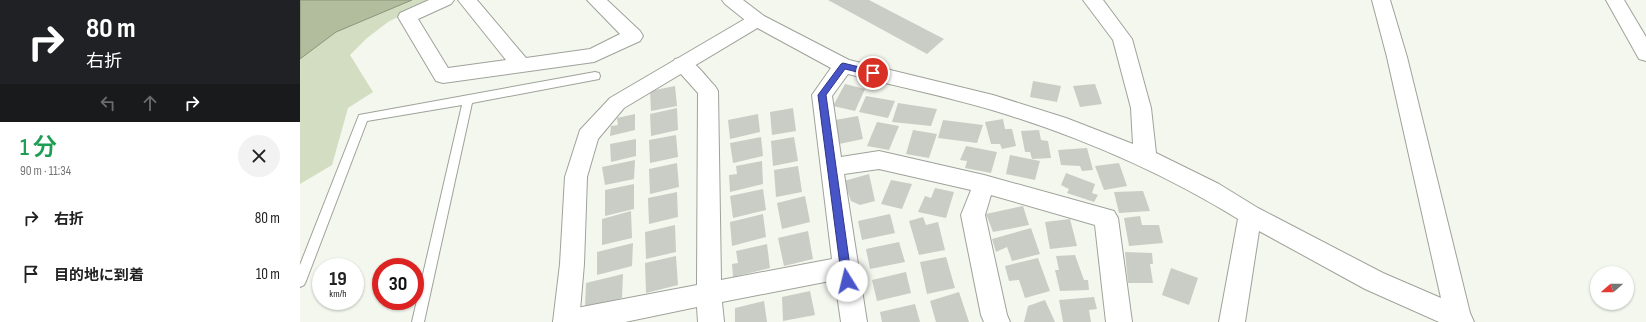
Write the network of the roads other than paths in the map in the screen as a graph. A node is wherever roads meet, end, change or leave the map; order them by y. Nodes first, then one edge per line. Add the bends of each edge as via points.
1 (445, 0) edge
2 (468, 0) edge
3 (596, 0) edge
4 (1092, 0) edge
5 (1381, 0) edge
6 (1615, 0) edge
7 (745, 7) edge
8 (1646, 54) edge
9 (682, 64) junction
10 (521, 65) junction
11 (843, 66) junction
12 (595, 76) dead end
13 (468, 100) junction
14 (1145, 158) junction
15 (832, 167) junction
16 (984, 184) junction
17 (1250, 215) junction
18 (845, 268) junction
19 (300, 281) edge
20 (709, 293) junction
21 (1460, 320) edge
22 (418, 322) edge
23 (559, 322) edge
24 (566, 322) edge
25 (711, 322) edge
26 (854, 322) edge
27 (997, 322) edge
28 (1119, 322) edge
29 (1232, 322) edge

1 - 10 street via 407,17 443,76
2 - 10 street
3 - 10 street via 633,36 594,55
4 - 14 street via 1122,39 1141,108
5 - 21 street
6 - 8 street
7 - 9 street
7 - 11 street
9 - 20 street via 708,91
9 - 24 street via 617,103 588,136 576,177
11 - 14 street via 993,103 1059,124
11 - 15 street via 822,95
12 - 13 lane
13 - 19 lane via 363,118
13 - 22 lane
14 - 17 street via 1211,191
15 - 16 street via 879,160
15 - 18 street
16 - 27 street via 973,215
16 - 28 street via 1106,218
17 - 21 street via 1374,281
17 - 29 street
18 - 20 street
18 - 26 street
20 - 24 street
20 - 25 street
23 - 24 lane

